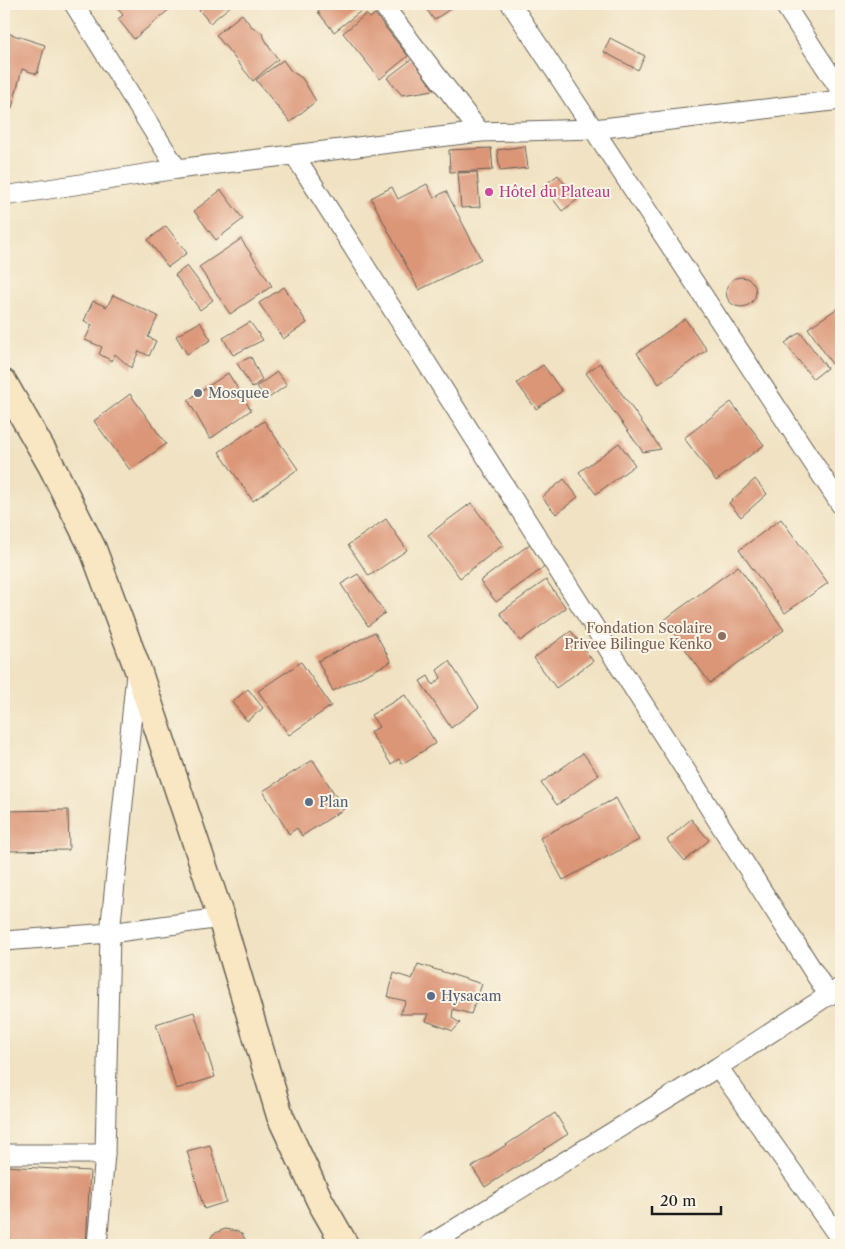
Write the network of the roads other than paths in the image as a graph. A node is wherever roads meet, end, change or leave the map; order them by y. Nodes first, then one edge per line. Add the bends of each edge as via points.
1 (74, 4) edge
2 (382, 4) edge
3 (511, 4) edge
4 (784, 4) edge
5 (841, 91) edge
6 (841, 100) edge
7 (594, 129) junction
8 (480, 132) junction
9 (295, 156) junction
10 (177, 169) junction
11 (4, 196) edge
12 (4, 384) edge
13 (841, 505) edge
14 (137, 667) junction
15 (221, 918) junction
16 (110, 933) junction
17 (4, 941) edge
18 (835, 991) edge
19 (718, 1067) junction
20 (4, 1154) edge
21 (106, 1154) junction
22 (841, 1240) edge
23 (97, 1245) edge
24 (345, 1245) edge
25 (429, 1245) edge

1 - 10 street
2 - 8 street
3 - 7 street
4 - 5 street
6 - 7 street
7 - 8 street
7 - 13 street
8 - 9 street
9 - 10 street
9 - 18 street
10 - 11 street
12 - 14 street via 51,465 93,550
14 - 15 street
14 - 16 street
15 - 16 street
15 - 24 street via 280,1116 320,1201
16 - 17 street
16 - 21 street
18 - 19 street
19 - 22 street
19 - 25 street
20 - 21 street
21 - 23 street

